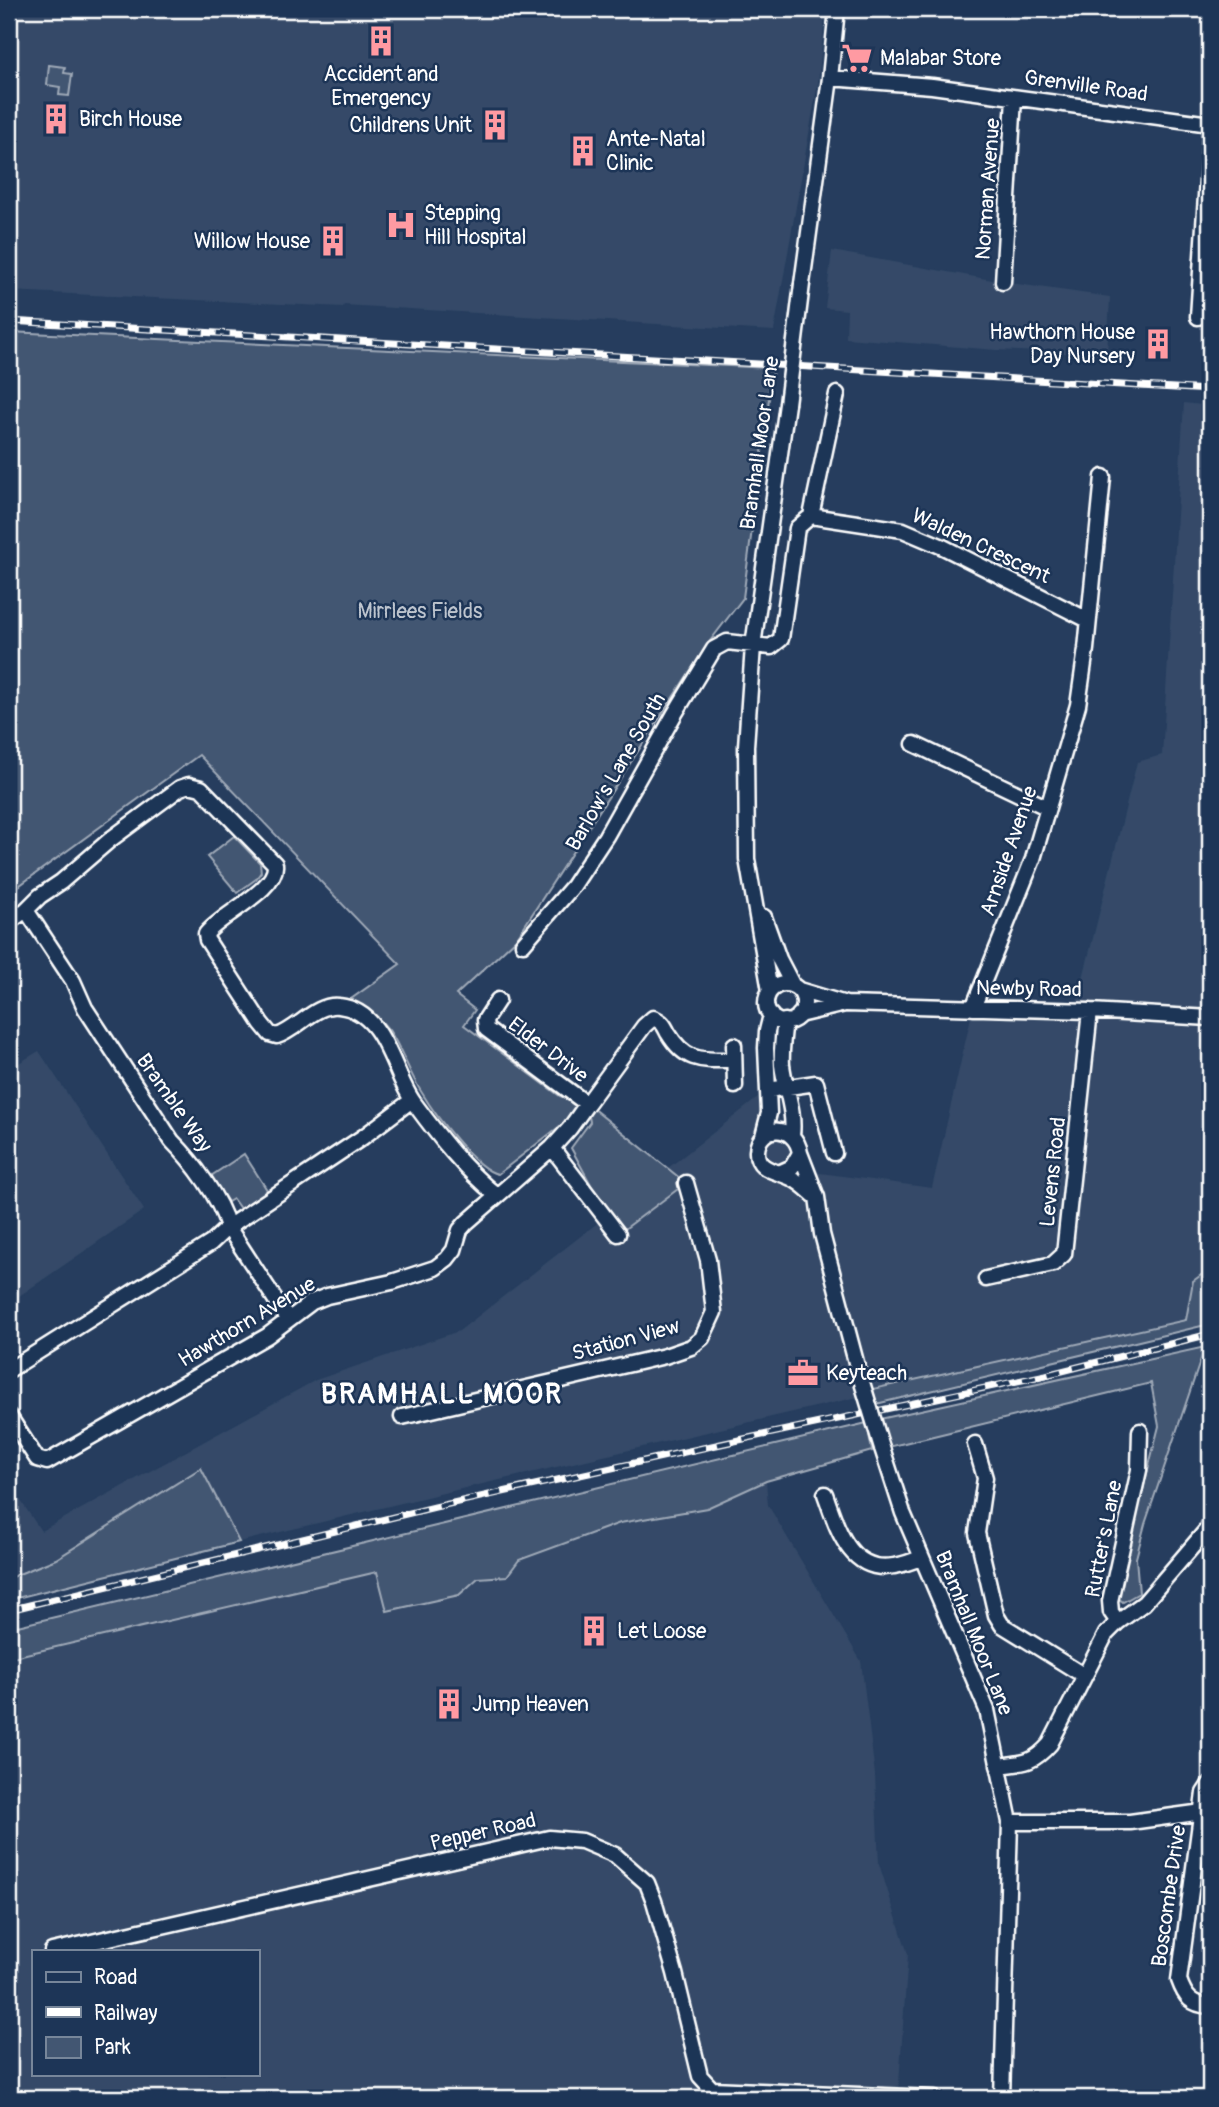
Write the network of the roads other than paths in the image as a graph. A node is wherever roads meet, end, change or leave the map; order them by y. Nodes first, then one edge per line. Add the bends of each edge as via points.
1 (837, 9) edge
2 (830, 78) junction
3 (1014, 98) junction
4 (1210, 124) edge
5 (1210, 135) edge
6 (1003, 282) dead end
7 (1198, 317) dead end
8 (837, 394) dead end
9 (1102, 477) dead end
10 (811, 516) junction
11 (1088, 620) junction
12 (753, 646) junction
13 (914, 744) dead end
14 (1048, 808) junction
15 (752, 883) junction
16 (26, 911) junction
17 (9, 922) edge
18 (523, 944) dead end
19 (796, 988) junction
20 (770, 991) junction
21 (498, 1000) dead end
22 (846, 1004) junction
23 (973, 1008) junction
24 (1090, 1011) junction
25 (771, 1015) junction
26 (792, 1018) junction
27 (1210, 1018) edge
28 (734, 1045) dead end
29 (734, 1060) junction
30 (735, 1086) dead end
31 (788, 1086) junction
32 (768, 1090) junction
33 (412, 1100) junction
34 (587, 1104) junction
35 (792, 1135) junction
36 (763, 1136) junction
37 (552, 1148) junction
38 (800, 1153) junction
39 (834, 1153) dead end
40 (779, 1173) junction
41 (686, 1183) dead end
42 (496, 1195) junction
43 (817, 1197) junction
44 (228, 1227) junction
45 (618, 1234) dead end
46 (986, 1279) dead end
47 (288, 1319) junction
48 (9, 1370) edge
49 (9, 1416) edge
50 (402, 1417) dead end
51 (1140, 1431) dead end
52 (975, 1444) dead end
53 (825, 1494) dead end
54 (1210, 1526) edge
55 (921, 1558) junction
56 (1118, 1622) junction
57 (1083, 1675) junction
58 (999, 1766) junction
59 (1210, 1784) edge
60 (1206, 1812) edge
61 (1010, 1822) junction
62 (56, 1950) edge
63 (1210, 2006) edge
64 (935, 2098) edge
65 (1002, 2098) edge

1 - 2 street, Bramhall Moor Lane
2 - 3 street, Grenville Road
2 - 12 street, Bramhall Moor Lane, bridge
3 - 4 street, Grenville Road
3 - 6 street, Norman Avenue
5 - 7 street
8 - 10 street
9 - 11 street, Arnside Avenue
10 - 11 street, Walden Crescent via 903,530
10 - 12 street via 797,528 781,639 771,647
11 - 14 street, Arnside Avenue via 1078,705
12 - 15 street, Bramhall Moor Lane via 746,746 747,859
12 - 18 street, Barlow's Lane South via 727,642 714,649 607,835 573,886
13 - 14 street
14 - 23 street, Arnside Avenue via 1033,859
15 - 19 street, Bramhall Moor Lane via 779,959
15 - 20 street, Bramhall Moor Lane
16 - 17 street
16 - 33 street via 180,788 201,788 275,864 270,882 205,934 261,1023 277,1036 327,1008 352,1011 382,1037
16 - 44 street, Bramble Way via 172,1141 224,1210
19 - 20 street via 782,984
19 - 22 street, Newby Road
19 - 26 street via 804,1003
20 - 25 street via 766,1003
21 - 34 street, Elder Drive via 484,1025 488,1031
22 - 23 street, Newby Road
22 - 26 street, Newby Road
23 - 24 street, Newby Road
24 - 27 street, Newby Road
24 - 46 street, Levens Road via 1064,1254 1053,1264
25 - 26 street
25 - 32 street via 766,1048
26 - 31 street, Bramhall Moor Lane via 781,1047
28 - 29 street
29 - 30 street
29 - 34 street via 681,1052 663,1023 653,1018
31 - 32 street
31 - 35 street, Bramhall Moor Lane
31 - 39 street via 816,1083
32 - 36 street via 769,1114
33 - 42 street via 462,1164
33 - 44 street
34 - 37 street, Elder Drive
35 - 36 street via 777,1130
35 - 38 street, Bramhall Moor Lane
36 - 40 street via 757,1148 760,1162
37 - 42 street, Hawthorn Avenue
37 - 45 street
38 - 40 street via 792,1167
38 - 43 street, Bramhall Moor Lane
40 - 43 street
41 - 50 street, Station View via 707,1256 714,1312 702,1338 664,1356
42 - 47 street, Hawthorn Avenue via 460,1230 454,1250 442,1265 320,1298
43 - 55 street, Bramhall Moor Lane, bridge via 822,1234 858,1366
44 - 47 street, Bramble Way
44 - 48 street via 211,1243
47 - 49 street, Hawthorn Avenue via 267,1336 47,1462 37,1459
51 - 56 street, Rutter's Lane via 1139,1470 1110,1601
52 - 57 street via 985,1478 977,1533 996,1615 1002,1625
53 - 55 street via 842,1539 854,1555 873,1566 893,1567
54 - 56 street via 1144,1603
55 - 58 street, Bramhall Moor Lane via 987,1710
56 - 57 street, Rutter's Lane
57 - 58 street, Rutter's Lane via 1050,1744 1038,1758
58 - 61 street, Bramhall Moor Lane
59 - 60 street, Boscombe Drive via 1204,1793
60 - 61 street via 1130,1822
60 - 63 street, Boscombe Drive via 1179,1979 1185,1996 1198,2006
61 - 65 street, Bramhall Moor Lane
62 - 64 street, Pepper Road via 549,1838 582,1841 615,1856 647,1883 676,1973 700,2076 712,2089

